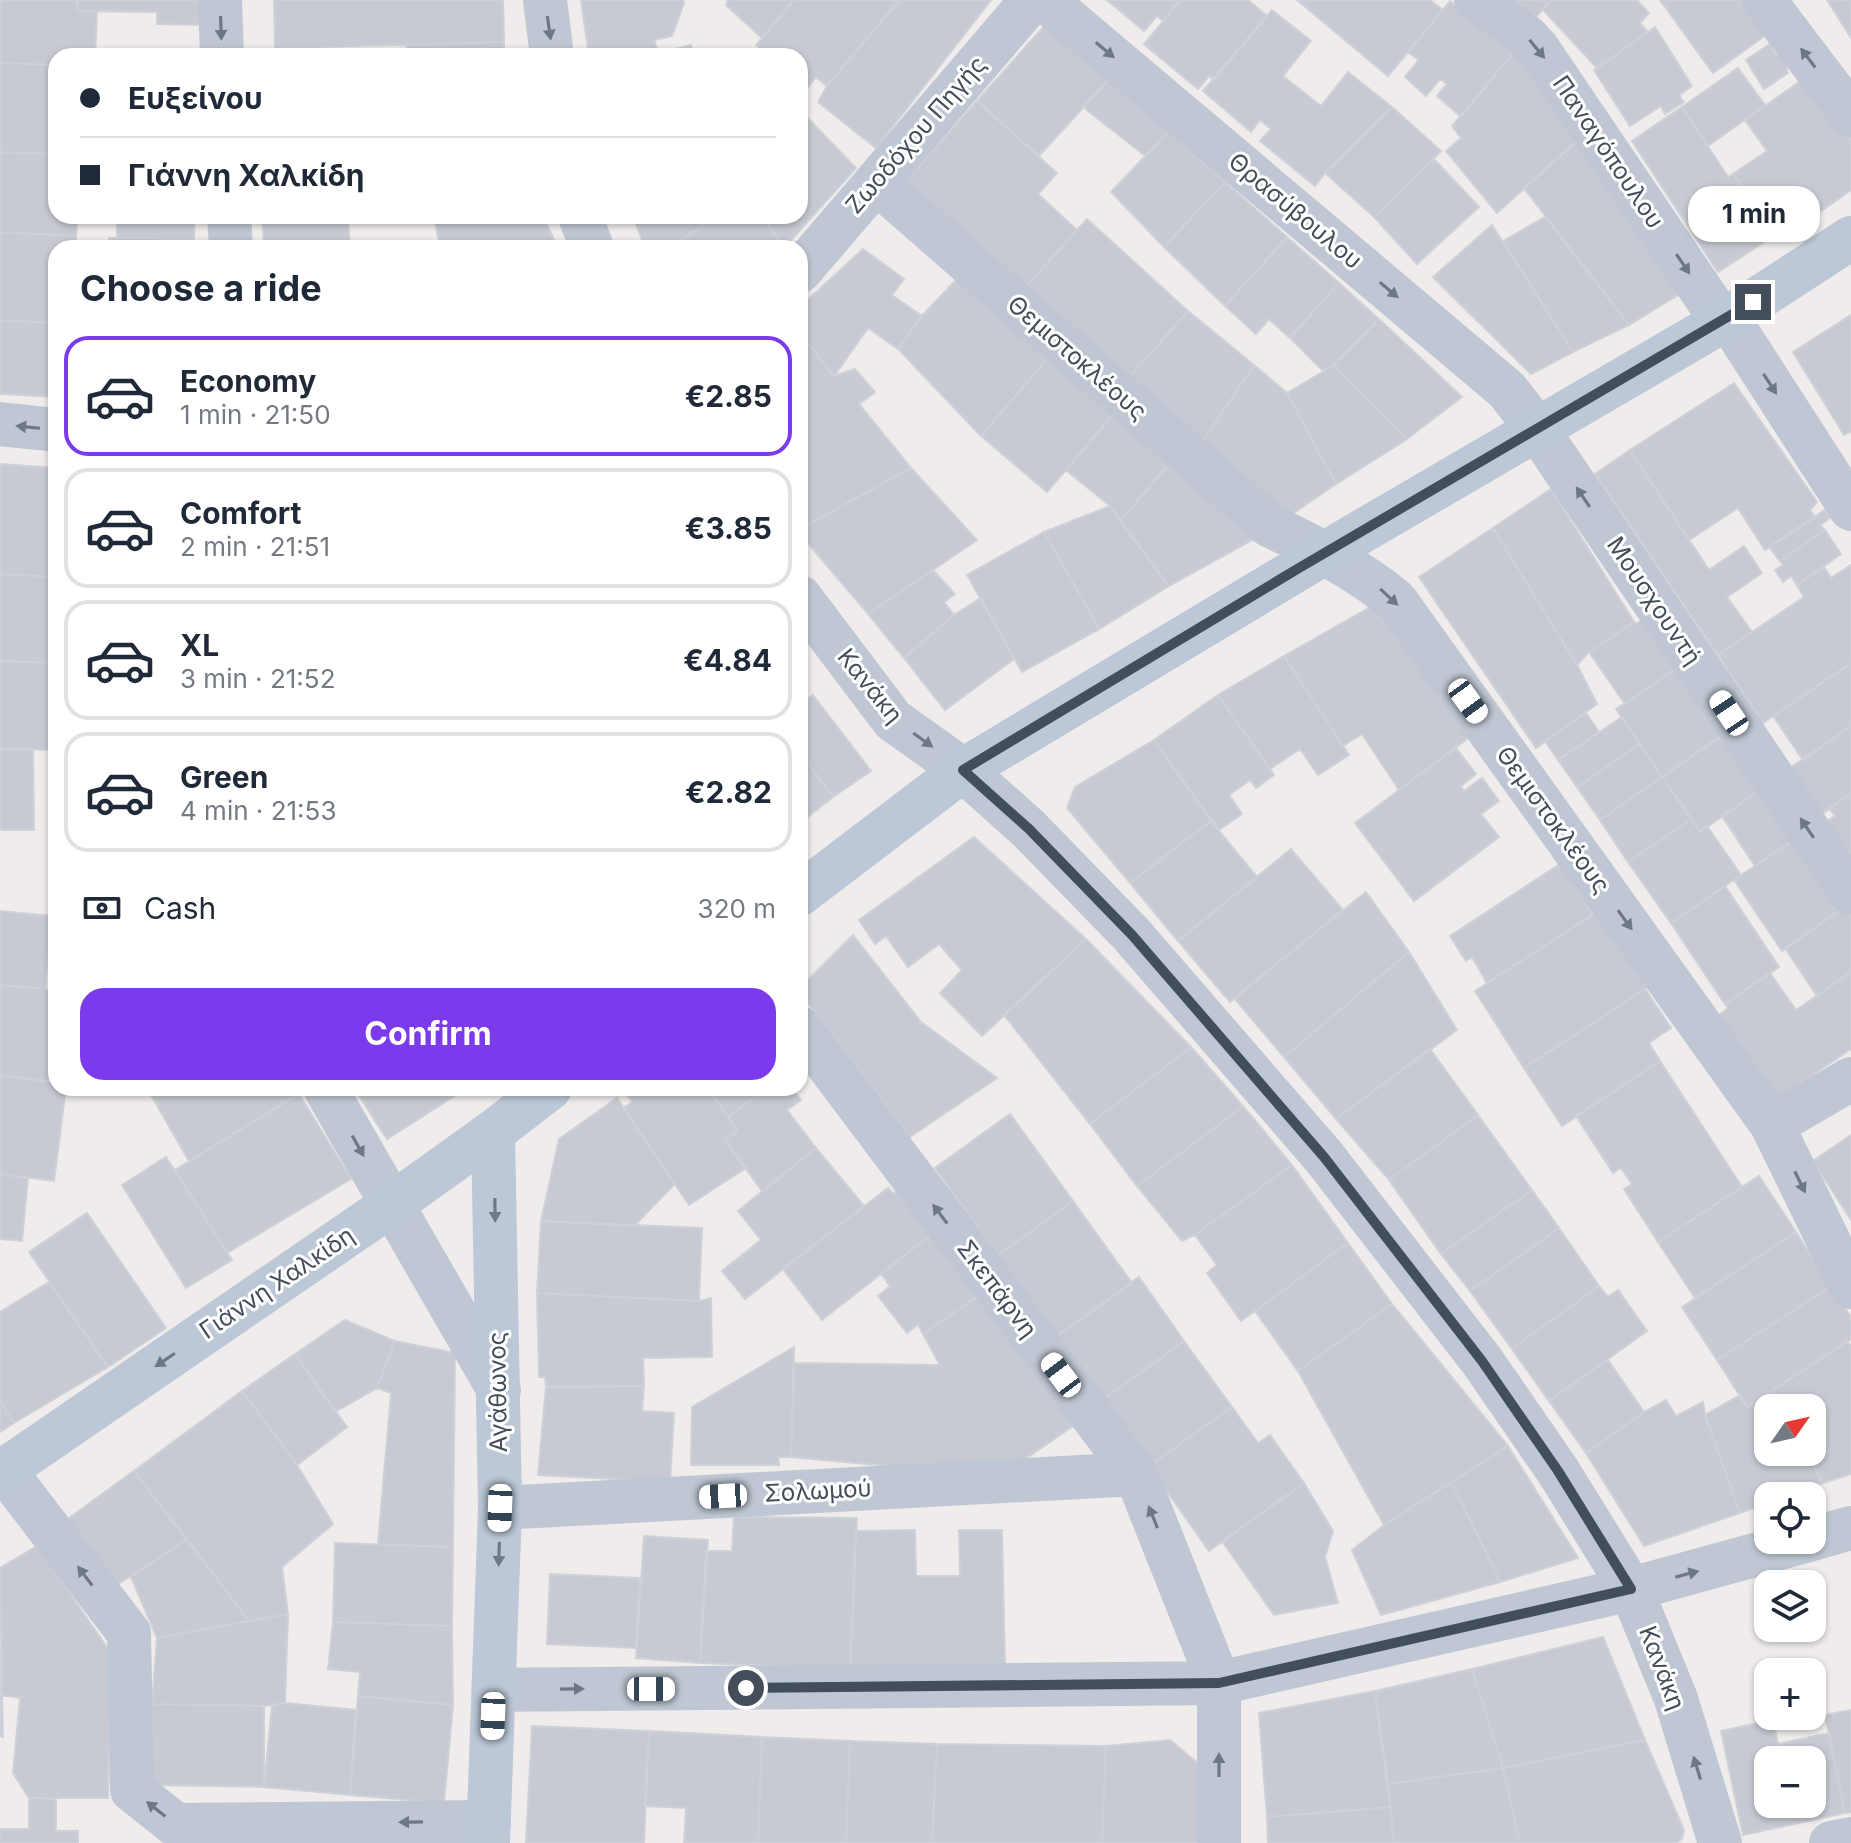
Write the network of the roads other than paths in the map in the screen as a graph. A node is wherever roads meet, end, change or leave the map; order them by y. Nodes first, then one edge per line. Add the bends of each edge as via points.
1 (220, 0) edge
2 (545, 0) edge
3 (1032, 0) edge
4 (1045, 0) edge
5 (1476, 0) edge
6 (1764, 0) edge
7 (222, 48) edge
8 (551, 48) edge
9 (1851, 115) edge
10 (876, 182) junction
11 (1851, 238) edge
12 (808, 262) edge
13 (1725, 320) junction
14 (0, 424) edge
15 (48, 429) edge
16 (1537, 429) junction
17 (1851, 509) edge
18 (1325, 553) junction
19 (808, 608) edge
20 (963, 770) junction
21 (808, 888) edge
22 (1851, 893) edge
23 (808, 1039) edge
24 (1851, 1079) edge
25 (330, 1096) edge
26 (540, 1096) edge
27 (1772, 1125) junction
28 (493, 1132) junction
29 (391, 1205) junction
30 (1851, 1287) edge
31 (499, 1390) junction
32 (2, 1472) edge
33 (1136, 1474) junction
34 (500, 1508) junction
35 (1851, 1528) edge
36 (1826, 1536) edge
37 (1760, 1554) edge
38 (1631, 1589) junction
39 (1219, 1683) junction
40 (494, 1690) junction
41 (488, 1832) edge
42 (1851, 1839) edge
43 (1219, 1843) edge
44 (1720, 1843) edge
45 (1831, 1843) edge

1 -> 7 street
2 -> 8 street
3 - 10 street, Ζωοδόχου Πηγής
4 -> 16 street, Θρασύβουλου via 1507,390
5 -> 13 street, Παναγόπουλου via 1538,49
9 -> 6 street
10 - 12 street, Ζωοδόχου Πηγής
10 - 18 street, Θεμιστοκλέους via 1269,525
11 - 13 street
13 - 16 street
13 -> 17 street, Παναγόπουλου
15 -> 14 street
16 - 18 street
22 -> 16 street, Μουσχουντή
18 - 20 street
18 -> 27 street, Θεμιστοκλέους via 1396,601
19 -> 20 street, Κανάκη via 893,720
20 - 21 street
20 - 38 street, Κανάκη via 1132,935 1324,1157 1482,1361
33 -> 23 street, Σκεπάρνη
24 - 27 street
25 -> 29 street
26 - 28 street, Γιάννη Χαλκίδη
27 -> 30 street, Θεμιστοκλέους
28 - 29 street, Γιάννη Χαλκίδη
28 -> 31 street, Αγάθωνος
29 - 31 street
29 -> 32 street, Γιάννη Χαλκίδη
31 - 34 street, Αγάθωνος
41 -> 32 street via 176,1825 132,1790 129,1633
33 - 34 street, Σολωμού
39 -> 33 street, Σκεπάρνη
34 -> 40 street, Αγάθωνος
35 - 36 street
38 -> 37 street
38 - 39 street
44 -> 38 street, Κανάκη via 1676,1699
40 -> 39 street
43 -> 39 street, Σκεπάρνη
40 - 41 street, Αγάθωνος
42 - 45 street

